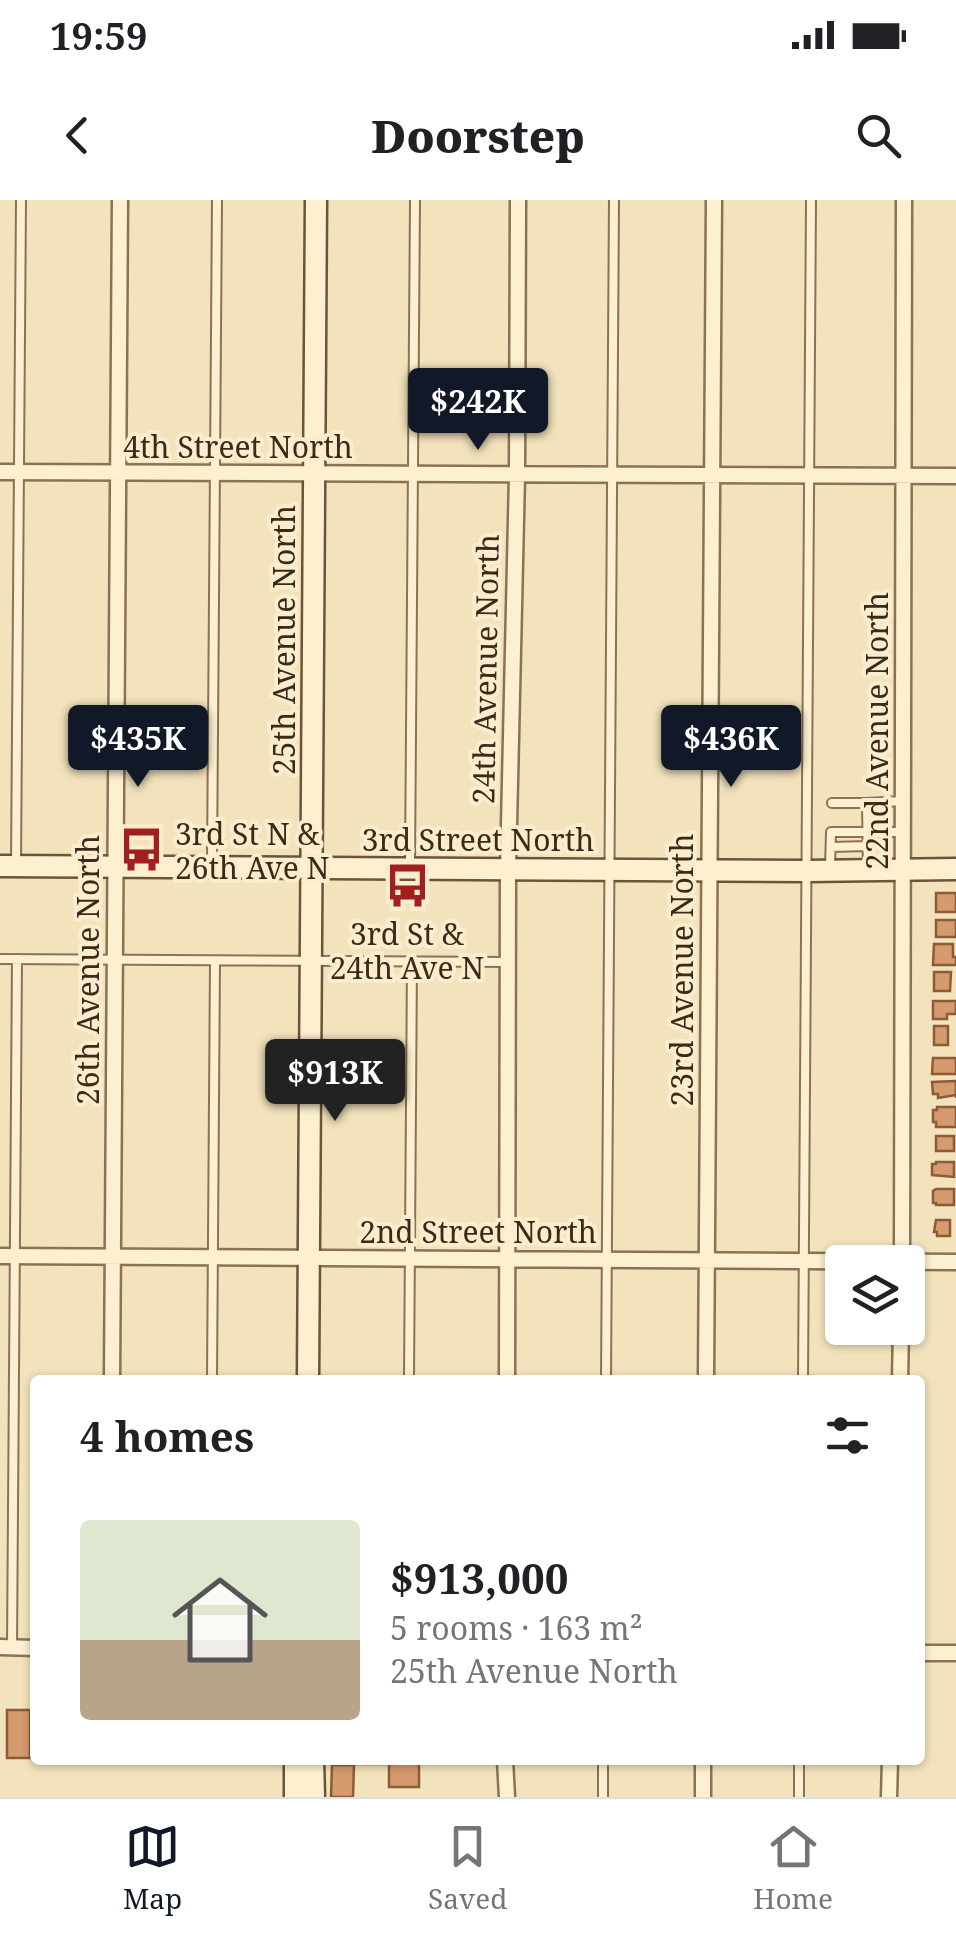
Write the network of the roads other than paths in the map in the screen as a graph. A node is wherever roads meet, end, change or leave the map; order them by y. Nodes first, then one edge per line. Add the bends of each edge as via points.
1 (21, 200) edge
2 (120, 200) edge
3 (217, 200) edge
4 (316, 200) edge
5 (415, 200) edge
6 (518, 200) edge
7 (614, 200) edge
8 (714, 200) edge
9 (812, 200) edge
10 (904, 200) edge
11 (0, 472) edge
12 (19, 472) junction
13 (118, 472) junction
14 (215, 473) junction
15 (314, 474) junction
16 (413, 474) junction
17 (517, 475) junction
18 (612, 476) junction
19 (712, 476) junction
20 (904, 476) junction
21 (956, 476) edge
22 (810, 477) junction
23 (902, 801) junction
24 (832, 802) dead end
25 (866, 802) junction
26 (867, 832) junction
27 (902, 832) junction
28 (868, 846) junction
29 (831, 847) junction
30 (8, 866) edge
31 (115, 867) junction
32 (212, 867) junction
33 (312, 868) junction
34 (410, 869) junction
35 (508, 870) junction
36 (610, 870) junction
37 (868, 870) junction
38 (903, 870) junction
39 (956, 870) edge
40 (709, 871) junction
41 (830, 871) junction
42 (807, 872) junction
43 (0, 959) edge
44 (16, 959) junction
45 (114, 960) junction
46 (215, 960) junction
47 (311, 961) junction
48 (412, 962) junction
49 (508, 962) junction
50 (902, 1245) edge
51 (7, 1256) edge
52 (112, 1256) junction
53 (213, 1257) junction
54 (309, 1258) junction
55 (410, 1258) junction
56 (508, 1259) junction
57 (607, 1260) junction
58 (706, 1260) junction
59 (804, 1261) junction
60 (825, 1261) edge
61 (925, 1262) edge
62 (956, 1262) edge
63 (901, 1345) edge
64 (112, 1375) edge
65 (212, 1375) edge
66 (308, 1375) edge
67 (409, 1375) edge
68 (507, 1375) edge
69 (606, 1375) edge
70 (706, 1375) edge
71 (803, 1375) edge
72 (900, 1375) edge
73 (6, 1647) edge
74 (925, 1653) edge
75 (956, 1653) edge
76 (295, 1765) edge
77 (313, 1765) edge
78 (505, 1765) edge
79 (604, 1765) edge
80 (703, 1765) edge
81 (800, 1765) edge
82 (890, 1765) edge
83 (294, 1797) edge
84 (314, 1797) edge
85 (507, 1797) edge
86 (603, 1797) edge
87 (703, 1797) edge
88 (799, 1797) edge
89 (889, 1797) edge

1 - 12 lane
2 - 13 street, 26th Avenue North
3 - 14 lane
4 - 15 street, 25th Avenue North
5 - 16 lane
6 - 17 street, 24th Avenue North
7 - 18 lane
8 - 19 street, 23rd Avenue North
9 - 22 lane
10 - 20 street, 22nd Avenue North
11 - 12 street, 4th Street North
12 - 13 street, 4th Street North
12 - 30 lane
13 - 14 street, 4th Street North
13 - 31 street, 26th Avenue North
14 - 15 street, 4th Street North
14 - 32 lane
15 - 16 street, 4th Street North
15 - 33 street, 25th Avenue North
16 - 17 street, 4th Street North
16 - 34 lane
17 - 18 street, 4th Street North
17 - 35 street, 24th Avenue North
18 - 19 street, 4th Street North
18 - 36 lane
19 - 22 street, 4th Street North
19 - 40 street, 23rd Avenue North
20 - 21 street, 4th Street North
20 - 22 street, 4th Street North
20 - 23 street, 22nd Avenue North
22 - 42 lane
23 - 25 lane
23 - 27 street, 22nd Avenue North
24 - 25 lane
25 - 26 lane
26 - 27 lane
26 - 28 lane
26 - 29 lane via 831,832
27 - 38 street, 22nd Avenue North
28 - 29 lane
28 - 37 lane
29 - 41 lane
30 - 31 street, 3rd Street North
31 - 32 street, 3rd Street North
31 - 45 street, 26th Avenue North
32 - 33 street, 3rd Street North
33 - 34 street, 3rd Street North
33 - 47 street, 25th Avenue North
34 - 35 street, 3rd Street North
35 - 36 street, 3rd Street North
35 - 49 street, 24th Avenue North
36 - 40 street, 3rd Street North
36 - 57 lane
37 - 38 street, 3rd Street North
37 - 41 street, 3rd Street North
38 - 39 street, 3rd Street North
38 - 50 street, 22nd Avenue North
40 - 42 street, 3rd Street North
40 - 58 street, 23rd Avenue North
41 - 42 street, 3rd Street North
42 - 59 lane
43 - 44 lane
44 - 45 lane
44 - 51 lane
45 - 46 lane
45 - 52 street, 26th Avenue North
46 - 47 lane
46 - 53 lane
47 - 48 lane
47 - 54 street, 25th Avenue North
48 - 49 lane
48 - 55 lane
49 - 56 street, 24th Avenue North
51 - 52 street, 2nd Street North
51 - 73 lane
52 - 53 street, 2nd Street North
52 - 64 street, 26th Avenue North
53 - 54 street, 2nd Street North
53 - 65 lane
54 - 55 street, 2nd Street North
54 - 66 street, 25th Avenue North
55 - 56 street, 2nd Street North
55 - 67 lane
56 - 57 street, 2nd Street North
56 - 68 street, 24th Avenue North
57 - 58 street, 2nd Street North
57 - 69 lane
58 - 59 street, 2nd Street North
58 - 70 street, 23rd Avenue North
59 - 60 street, 2nd Street North
59 - 71 lane
61 - 62 street, 2nd Street North
63 - 72 street
74 - 75 street
76 - 83 street
77 - 84 street
78 - 85 street
79 - 86 lane
80 - 87 street
81 - 88 lane
82 - 89 street

